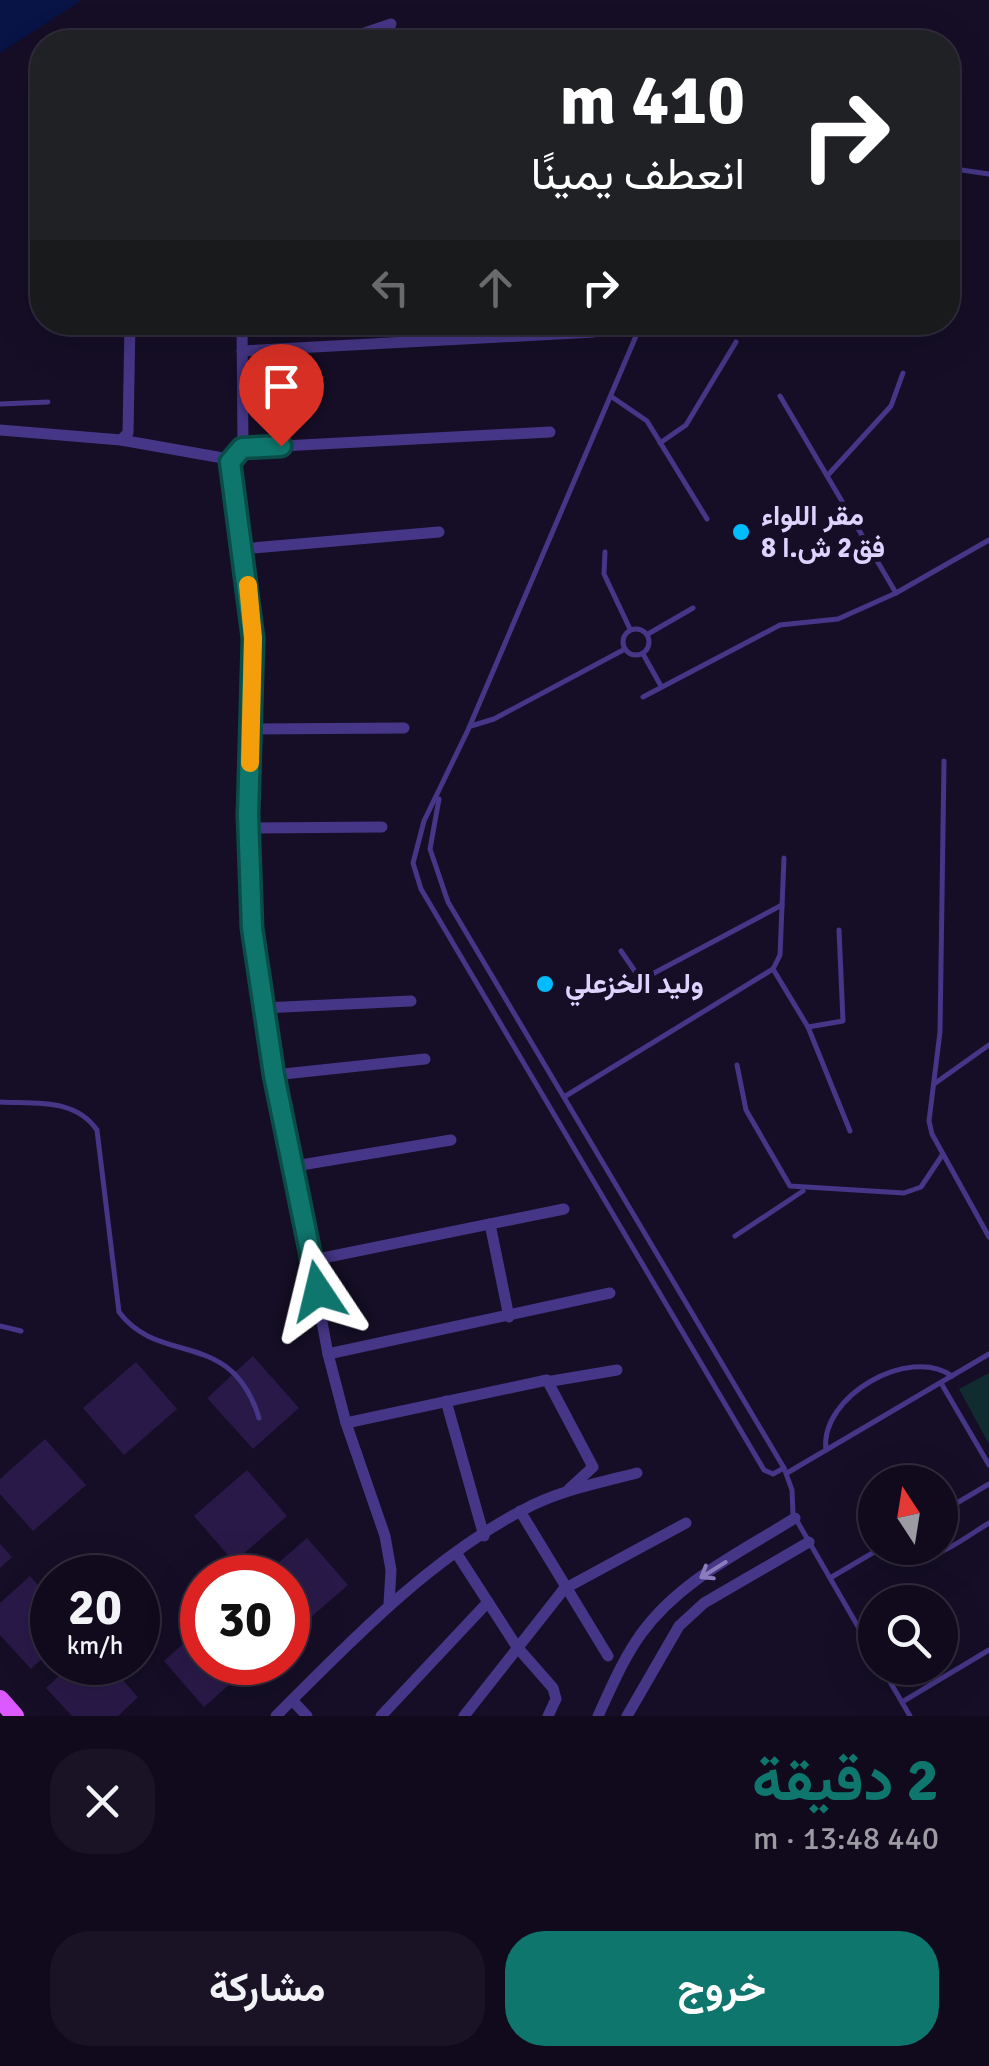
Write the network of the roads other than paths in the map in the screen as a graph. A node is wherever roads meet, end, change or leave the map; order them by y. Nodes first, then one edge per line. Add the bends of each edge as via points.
1 (391, 24) dead end
2 (373, 30) edge
3 (960, 170) edge
4 (989, 174) edge
5 (130, 335) edge
6 (242, 335) edge
7 (538, 335) edge
8 (637, 335) edge
9 (736, 342) dead end
10 (242, 351) junction
11 (903, 373) dead end
12 (780, 396) dead end
13 (612, 397) junction
14 (48, 402) dead end
15 (0, 404) edge
16 (0, 430) edge
17 (550, 432) dead end
18 (121, 440) junction
19 (660, 442) junction
20 (242, 448) junction
21 (230, 462) junction
22 (828, 475) junction
23 (707, 519) dead end
24 (439, 532) dead end
25 (989, 540) edge
26 (242, 549) junction
27 (605, 552) dead end
28 (896, 593) junction
29 (693, 608) dead end
30 (630, 629) junction
31 (648, 634) junction
32 (624, 649) junction
33 (643, 654) junction
34 (661, 687) junction
35 (643, 697) dead end
36 (470, 726) junction
37 (404, 728) dead end
38 (252, 729) junction
39 (944, 761) dead end
40 (443, 786) junction
41 (382, 827) dead end
42 (249, 828) junction
43 (784, 858) dead end
44 (782, 905) junction
45 (839, 930) dead end
46 (621, 951) dead end
47 (773, 969) junction
48 (412, 1000) dead end
49 (262, 1008) junction
50 (808, 1027) junction
51 (989, 1046) edge
52 (425, 1059) dead end
53 (737, 1065) dead end
54 (274, 1075) junction
55 (932, 1086) junction
56 (564, 1097) junction
57 (0, 1102) edge
58 (850, 1131) dead end
59 (450, 1140) dead end
60 (943, 1154) junction
61 (295, 1166) junction
62 (804, 1190) junction
63 (564, 1210) dead end
64 (490, 1224) junction
65 (735, 1236) dead end
66 (989, 1237) edge
67 (312, 1260) junction
68 (610, 1294) dead end
69 (509, 1318) junction
70 (0, 1326) edge
71 (21, 1332) dead end
72 (328, 1354) junction
73 (989, 1354) edge
74 (617, 1370) dead end
75 (952, 1376) junction
76 (552, 1382) junction
77 (940, 1383) junction
78 (446, 1402) junction
79 (259, 1418) dead end
80 (346, 1423) junction
81 (826, 1450) junction
82 (989, 1464) edge
83 (785, 1471) junction
84 (637, 1474) dead end
85 (989, 1484) edge
86 (566, 1492) junction
87 (958, 1502) edge
88 (520, 1511) junction
89 (796, 1518) junction
90 (686, 1522) dead end
91 (989, 1523) edge
92 (484, 1536) junction
93 (958, 1541) edge
94 (809, 1542) junction
95 (458, 1554) junction
96 (858, 1562) edge
97 (830, 1578) junction
98 (564, 1588) junction
99 (488, 1602) junction
100 (389, 1604) junction
101 (858, 1627) edge
102 (518, 1647) junction
103 (989, 1650) edge
104 (608, 1656) dead end
105 (892, 1685) edge
106 (0, 1699) edge
107 (292, 1700) junction
108 (902, 1702) junction
109 (16, 1716) edge
110 (276, 1716) edge
111 (307, 1716) edge
112 (380, 1716) edge
113 (464, 1716) edge
114 (548, 1716) edge
115 (598, 1716) edge
116 (627, 1716) edge
117 (910, 1716) edge

1 - 2 street
3 - 4 lane
5 - 18 street via 128,433
6 - 10 street
7 - 10 street
8 - 13 lane
9 - 19 lane via 686,425
10 - 20 street
11 - 22 lane via 891,406
12 - 22 lane
13 - 19 lane via 646,421
13 - 36 lane
14 - 15 lane
16 - 18 street
17 - 20 street
18 - 21 street
19 - 23 lane
20 - 21 street
21 - 26 street
22 - 28 lane
24 - 26 street
25 - 28 lane
26 - 38 street via 252,618
27 - 30 lane via 604,574
28 - 34 lane via 838,619 780,625
29 - 31 lane
30 - 31 lane
30 - 32 lane
31 - 33 lane
32 - 33 lane
32 - 36 lane
33 - 34 lane
34 - 35 lane
36 - 40 lane
37 - 38 street
38 - 42 street
39 - 55 lane via 940,1032
40 - 56 lane via 430,834 439,882
40 - 83 lane via 415,849 421,889 764,1470
41 - 42 street
42 - 49 street
43 - 44 lane
44 - 46 lane via 640,980
44 - 47 lane
45 - 50 lane via 843,1021
47 - 50 lane
47 - 56 lane
48 - 49 street
49 - 54 street
50 - 58 lane
51 - 55 lane
52 - 54 street
53 - 62 lane via 746,1110 790,1186
54 - 61 street
55 - 60 lane via 929,1120
56 - 83 lane
57 - 79 lane via 71,1106 86,1114 98,1130 120,1312 138,1330 224,1364 250,1388
59 - 61 street
60 - 62 lane via 921,1187 904,1194
60 - 66 lane
61 - 67 street
62 - 65 lane
63 - 64 street
64 - 67 street
64 - 69 street
67 - 72 street
68 - 69 street
69 - 72 street
70 - 71 lane
72 - 80 street
73 - 75 lane
74 - 76 street
75 - 77 lane
75 - 81 lane via 924,1364 904,1366 840,1403 825,1430
76 - 78 street
76 - 86 street via 593,1466
77 - 81 lane
77 - 82 lane
78 - 80 street
78 - 92 street
80 - 100 street via 385,1536
81 - 83 lane
83 - 89 lane
84 - 86 street
85 - 87 lane
86 - 88 street
88 - 92 street
88 - 98 street
89 - 94 lane
89 -> 115 street via 664,1605 632,1649
90 - 98 street
91 - 93 lane
92 - 95 street
94 - 97 lane
94 - 116 street via 704,1603 679,1626
95 - 99 street
95 - 100 street
96 - 97 lane
97 - 101 lane
98 - 102 street
98 - 104 street
99 - 102 street
99 - 112 street
100 - 107 street
102 - 113 street
102 - 114 street via 554,1688
103 - 108 lane
105 - 108 lane
106 - 109 main road
107 - 110 street
107 - 111 street
108 - 117 lane

